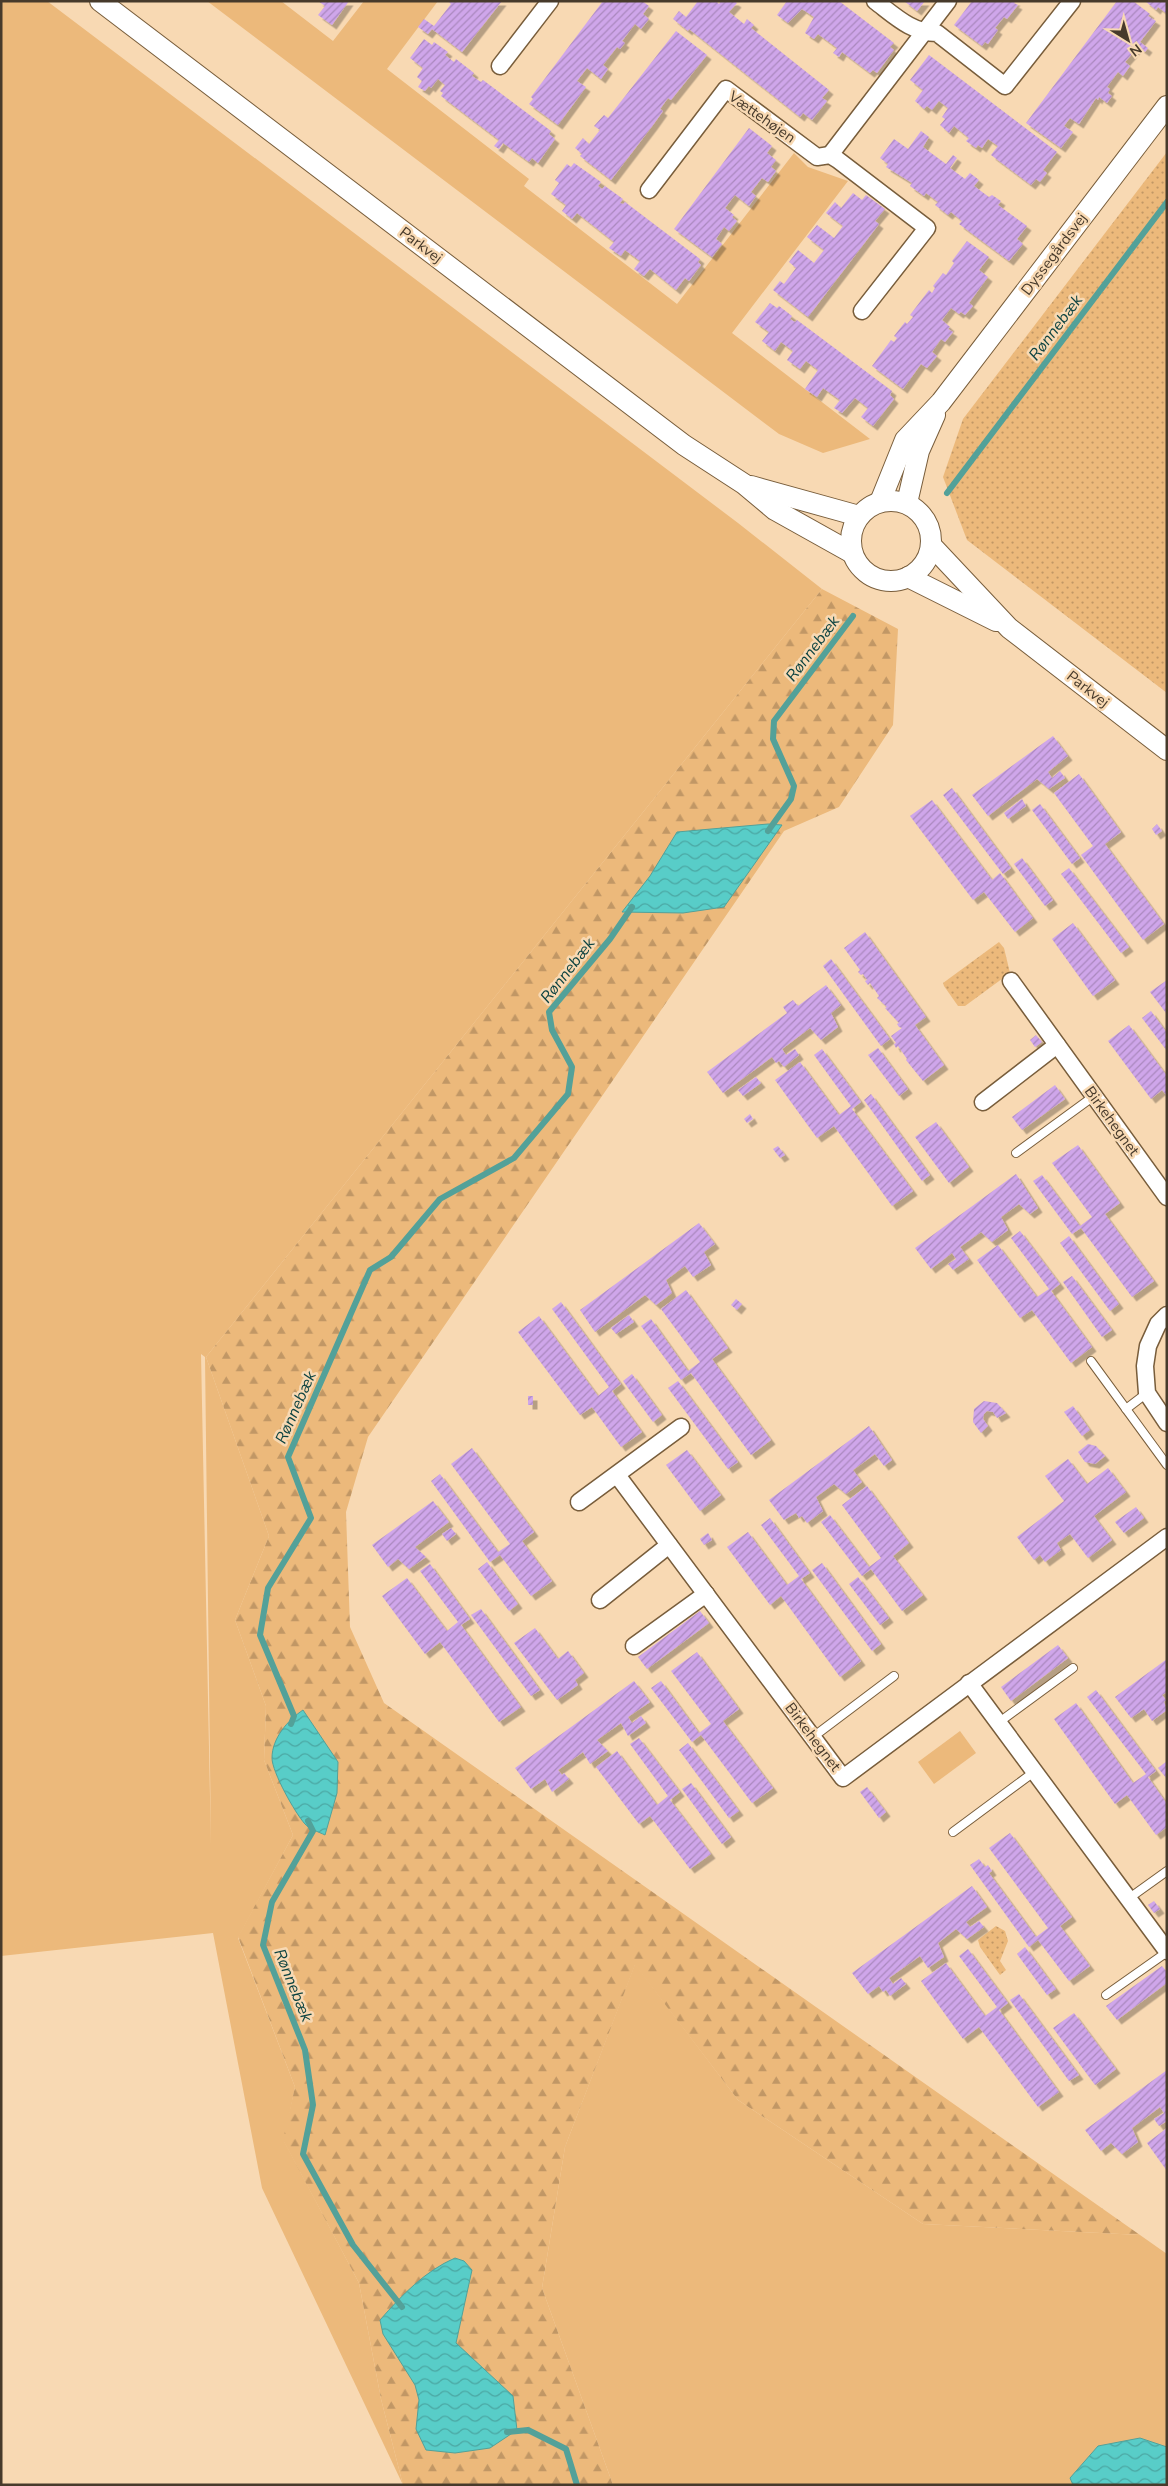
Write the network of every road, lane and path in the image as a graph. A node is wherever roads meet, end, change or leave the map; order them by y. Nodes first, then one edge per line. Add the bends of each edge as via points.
1 (100, 1) edge
2 (550, 1) edge
3 (875, 1) edge
4 (948, 1) edge
5 (1072, 1) edge
6 (924, 33) junction
7 (500, 66) dead end
8 (1167, 106) edge
9 (830, 155) junction
10 (649, 190) dead end
11 (862, 311) dead end
12 (941, 402) junction
13 (744, 484) junction
14 (880, 502) junction
15 (907, 503) junction
16 (859, 516) junction
17 (931, 545) junction
18 (852, 552) junction
19 (908, 578) junction
20 (1009, 628) junction
21 (1167, 750) edge
22 (1011, 981) dead end
23 (1057, 1046) junction
24 (1094, 1096) junction
25 (983, 1102) dead end
26 (1016, 1153) dead end
27 (1167, 1197) edge
28 (1167, 1315) edge
29 (1091, 1361) dead end
30 (1147, 1393) junction
31 (1126, 1409) junction
32 (1167, 1423) edge
33 (681, 1427) dead end
34 (1167, 1464) edge
35 (617, 1475) junction
36 (579, 1502) dead end
37 (1167, 1537) edge
38 (669, 1545) junction
39 (706, 1594) junction
40 (600, 1600) dead end
41 (634, 1646) dead end
42 (1073, 1668) dead end
43 (894, 1676) dead end
44 (969, 1683) junction
45 (998, 1723) junction
46 (813, 1737) junction
47 (1034, 1772) junction
48 (952, 1832) dead end
49 (1167, 1871) edge
50 (1128, 1899) junction
51 (1167, 1952) edge
52 (1106, 1995) dead end

1 - 13 street, Parkvej via 684,445
2 - 7 street
3 - 6 street via 913,29
4 - 6 street
5 - 6 street via 1005,86 937,33
6 - 9 street
8 - 12 street, Dyssegårdsvej
9 - 10 street, Vættehøjen via 817,157 726,89
9 - 11 street, Vættehøjen via 927,228
12 - 14 street, Dyssegårdsvej via 905,440
12 - 15 street, Dyssegårdsvej via 919,451
13 - 16 street, Parkvej
13 - 18 street, Parkvej via 775,510
14 - 15 street via 894,500
14 - 16 street
15 - 17 street via 923,516 931,535
16 - 18 street via 851,533
17 - 19 street via 924,564
17 - 20 street, Parkvej
18 - 19 street via 862,570 870,576 889,581
19 - 20 street, Parkvej
20 - 21 street, Parkvej
22 - 23 street, Birkehegnet
23 - 24 street, Birkehegnet
23 - 25 street
24 - 26 lane
24 - 27 street, Birkehegnet
28 - 30 street via 1158,1324 1148,1346 1145,1366
29 - 31 lane
30 - 31 lane
30 - 32 street
31 - 34 lane
33 - 35 street
35 - 36 street
35 - 38 street, Birkehegnet
37 - 44 street, Birkehegnet
38 - 39 street, Birkehegnet
38 - 40 street
39 - 41 street
39 - 46 street, Birkehegnet
42 - 45 lane
43 - 46 lane
44 - 45 street
44 - 46 street, Birkehegnet via 843,1778
45 - 47 street
47 - 48 lane
47 - 50 street
49 - 50 lane
50 - 51 street
51 - 52 lane

